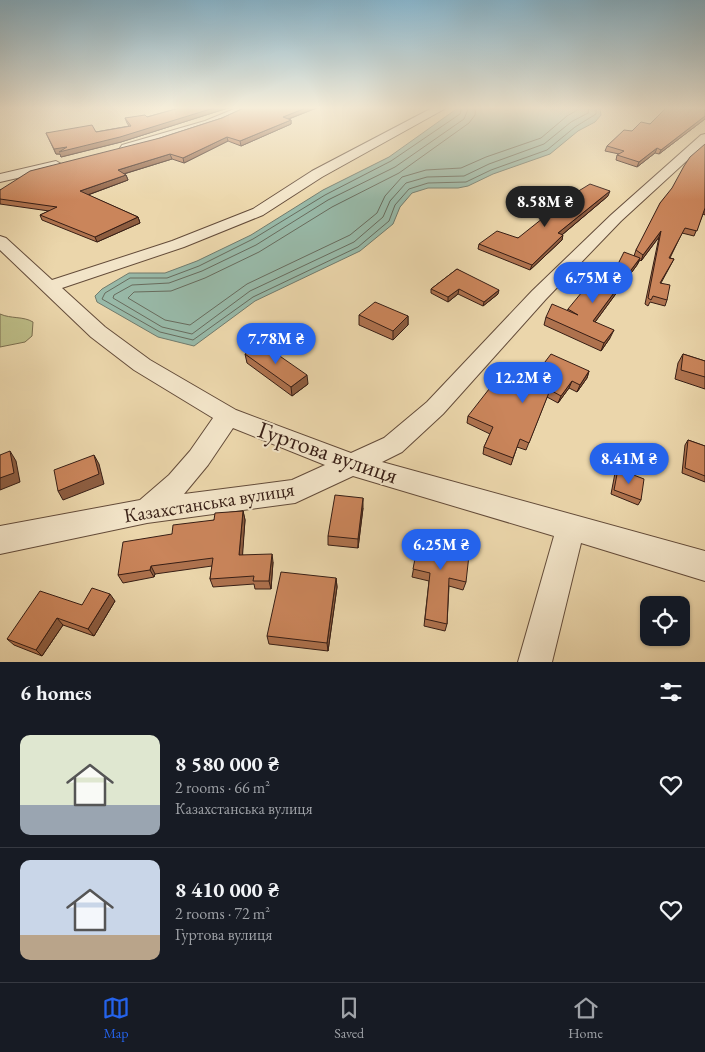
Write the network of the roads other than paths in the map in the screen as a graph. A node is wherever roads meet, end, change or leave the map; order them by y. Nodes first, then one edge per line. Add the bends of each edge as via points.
1 (157, 138) edge
2 (385, 138) edge
3 (705, 138) edge
4 (115, 151) edge
5 (72, 162) edge
6 (0, 178) edge
7 (0, 241) edge
8 (48, 287) junction
9 (228, 416) junction
10 (354, 465) junction
11 (147, 511) junction
12 (571, 526) junction
13 (0, 540) edge
14 (705, 566) edge
15 (535, 662) edge

1 - 4 street
2 - 8 street via 317,174 258,212 178,244
3 - 10 street, Казахстанська вулиця via 609,225 435,408 393,445
5 - 6 street
7 - 8 street, Гуртова вулиця
8 - 9 street, Гуртова вулиця via 98,332 142,365
9 - 10 street, Гуртова вулиця
9 - 11 street via 178,483
10 - 11 street, Казахстанська вулиця via 295,491
10 - 12 street, Гуртова вулиця
11 - 13 street, Казахстанська вулиця
12 - 14 street, Гуртова вулиця
12 - 15 street

